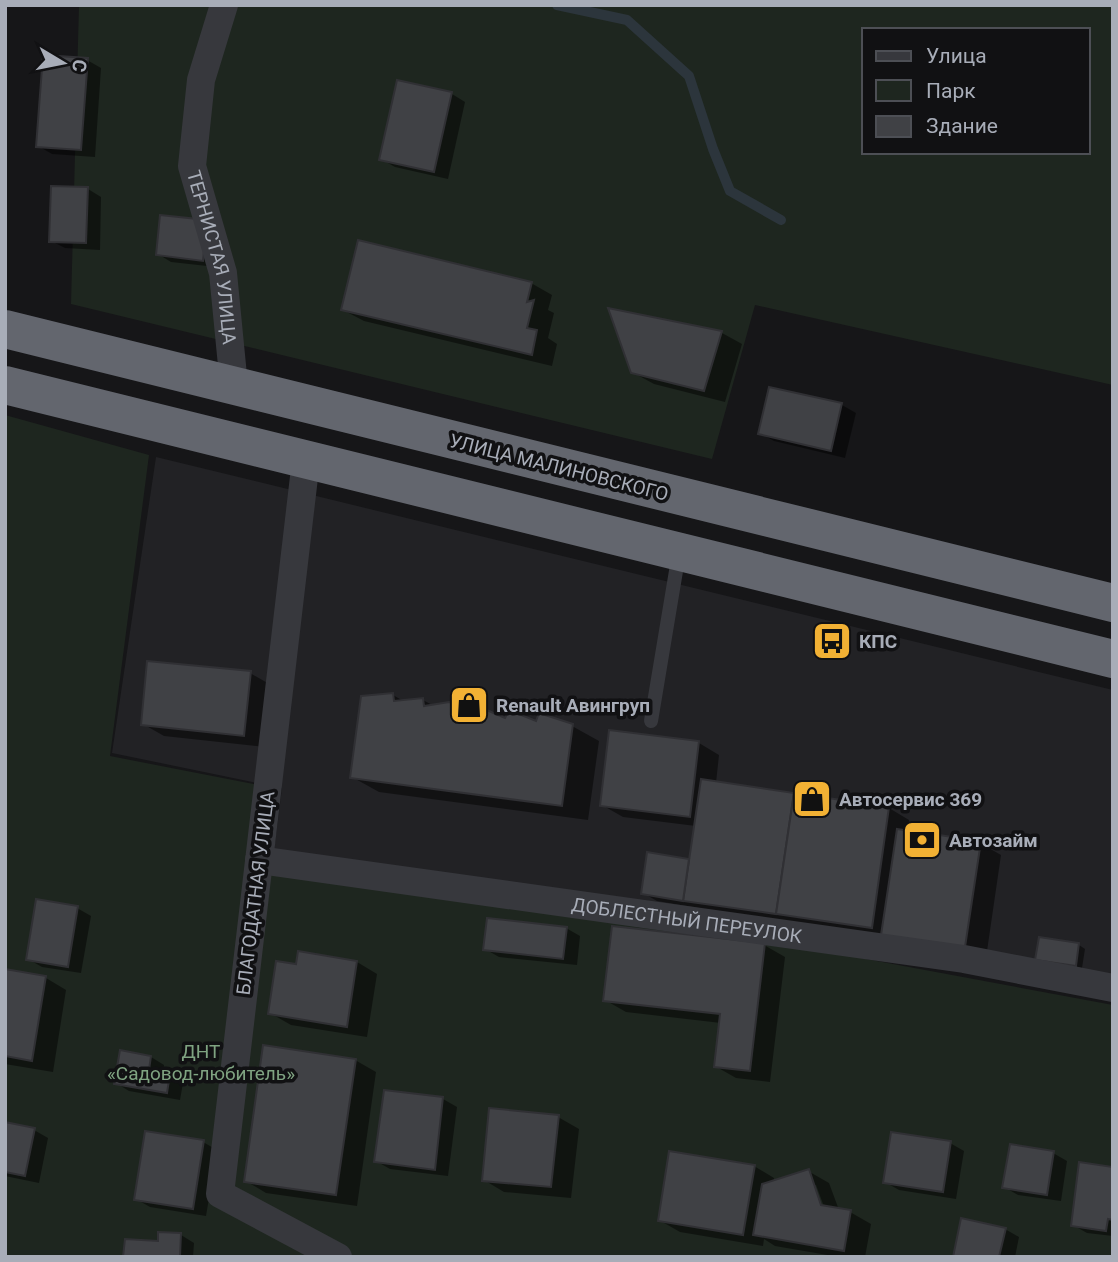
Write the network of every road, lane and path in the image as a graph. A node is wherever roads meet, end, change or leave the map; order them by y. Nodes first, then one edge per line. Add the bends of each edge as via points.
1 (224, 5) edge
2 (5, 329) edge
3 (5, 385) edge
4 (234, 386) junction
5 (306, 460) junction
6 (680, 552) junction
7 (1113, 603) edge
8 (1113, 659) edge
9 (651, 720) dead end
10 (259, 860) junction
11 (1113, 988) edge
12 (338, 1257) edge

1 - 4 street, ТЕРНИСТАЯ УЛИЦА via 201,80 192,166 223,273
2 - 4 highway, УЛИЦА МАЛИНОВСКОГО
3 - 5 highway
4 - 7 highway, УЛИЦА МАЛИНОВСКОГО
5 - 6 highway
5 - 10 street, БЛАГОДАТНАЯ УЛИЦА
6 - 8 highway
6 - 9 lane
10 - 11 street, ДОБЛЕСТНЫЙ ПЕРЕУЛОК via 964,959
10 - 12 street, БЛАГОДАТНАЯ УЛИЦА via 220,1194

